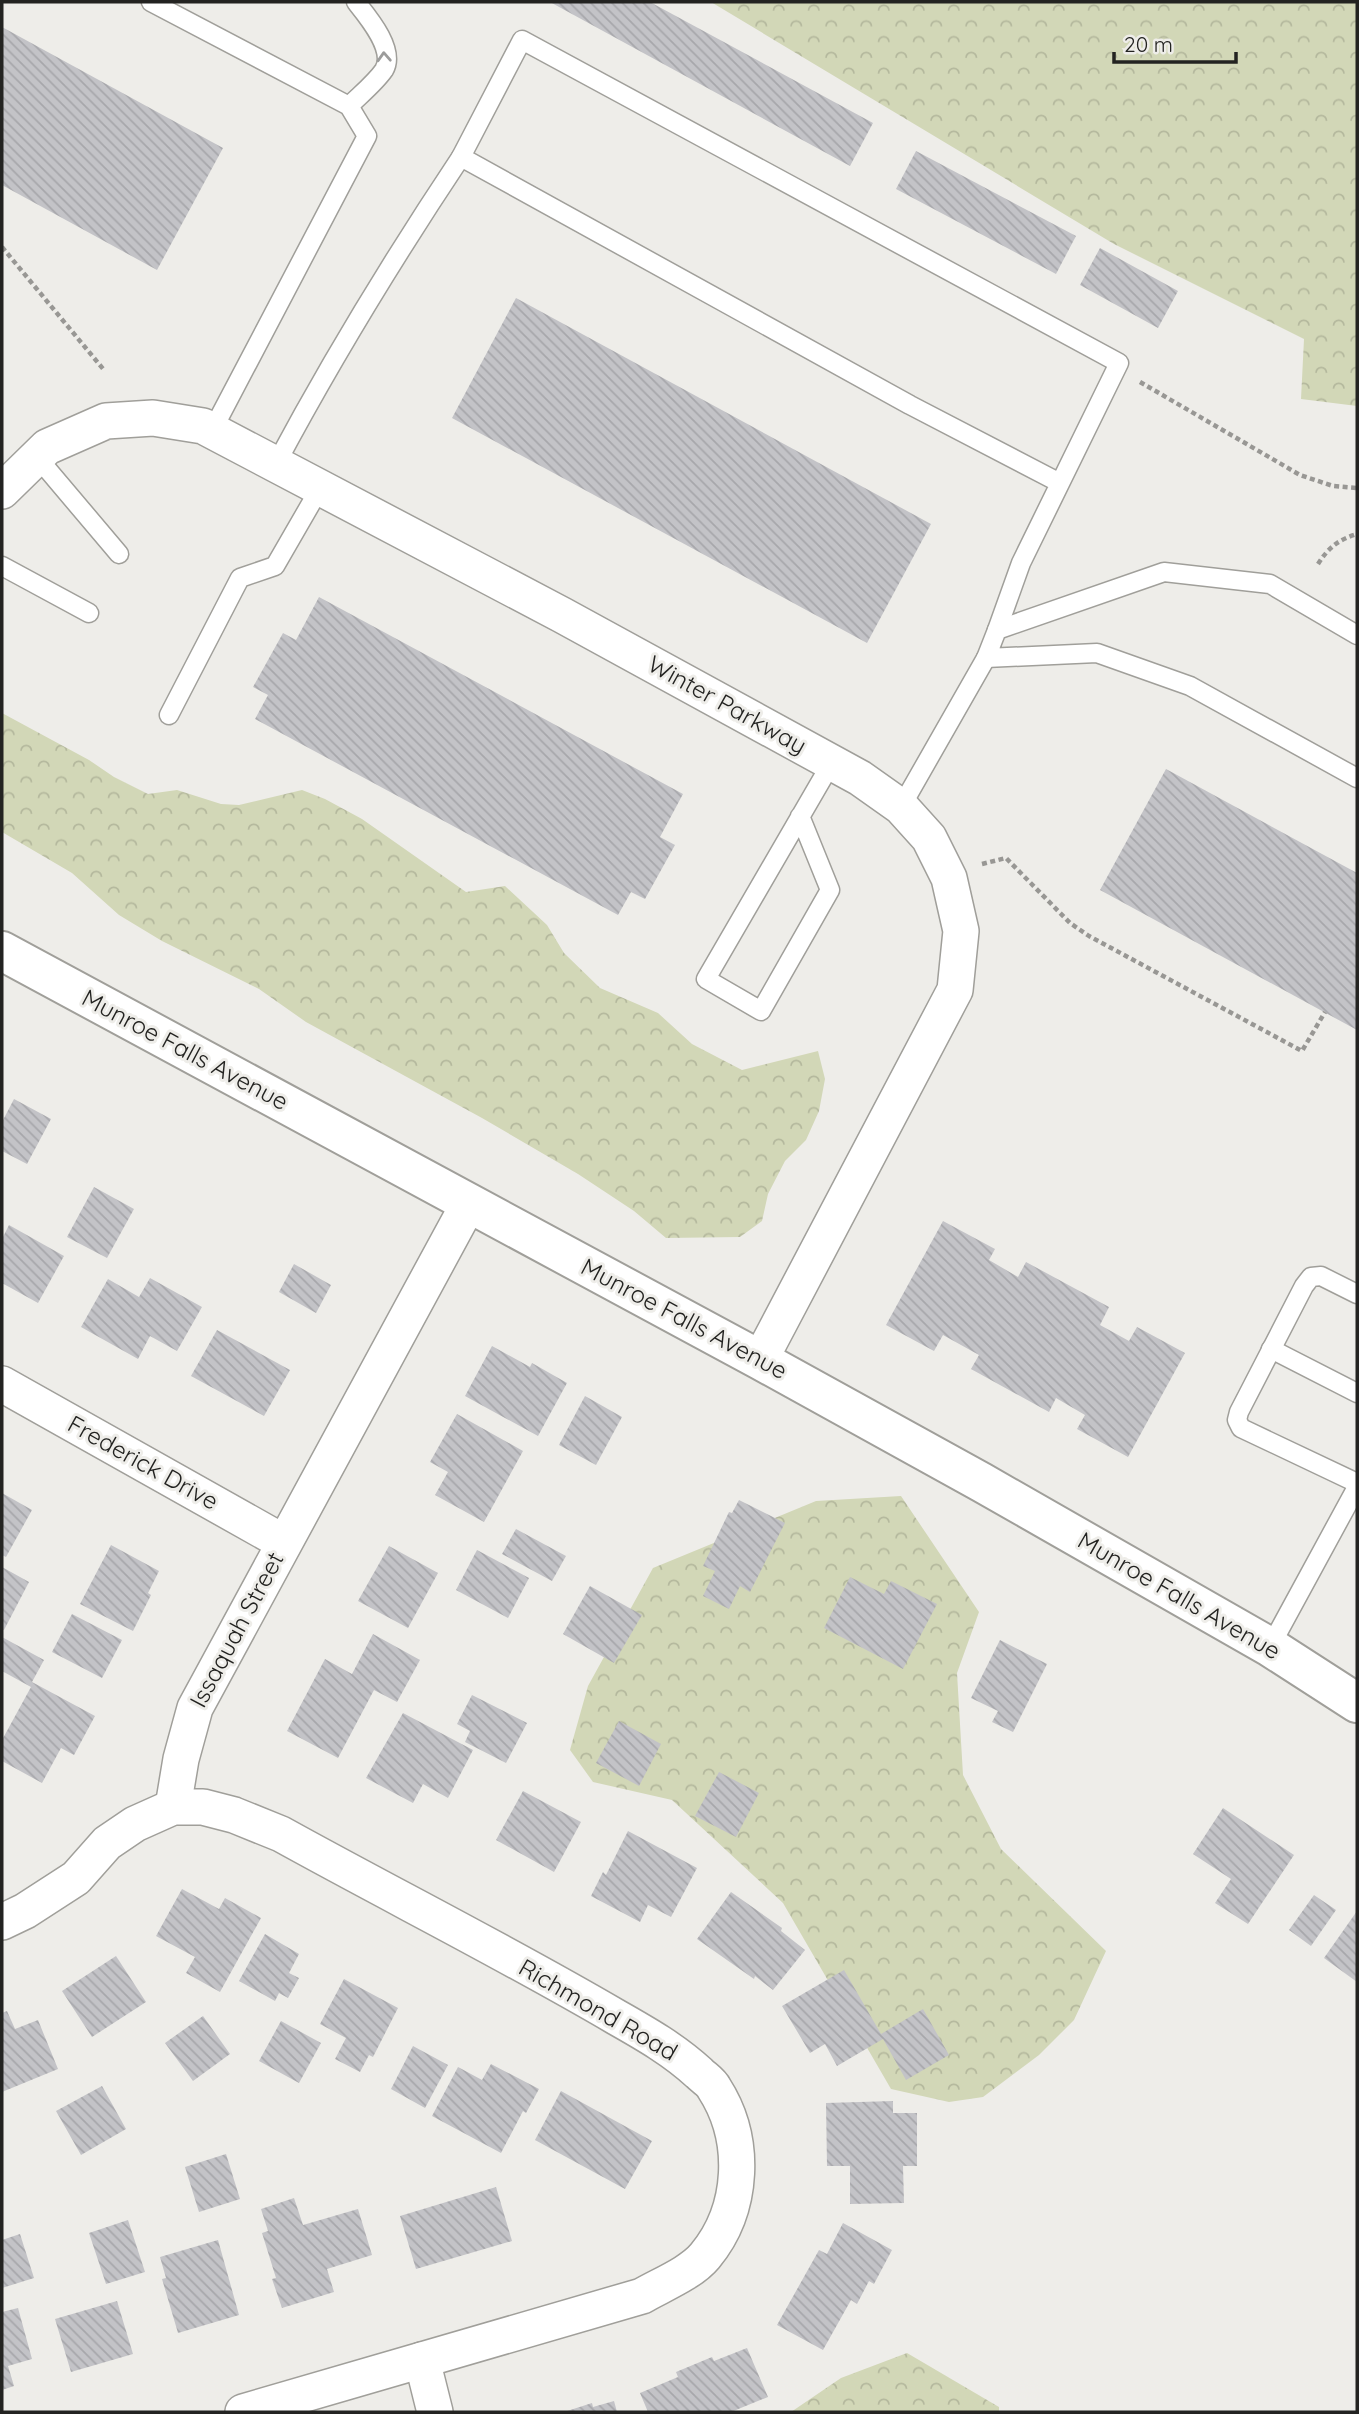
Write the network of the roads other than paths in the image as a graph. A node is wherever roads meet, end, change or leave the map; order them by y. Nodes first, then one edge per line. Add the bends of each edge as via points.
1 (151, 2) edge
2 (356, 2) edge
3 (349, 106) junction
4 (461, 157) junction
5 (212, 431) junction
6 (37, 457) junction
7 (276, 464) junction
8 (1060, 483) junction
9 (320, 488) junction
10 (2, 491) edge
11 (120, 554) dead end
12 (2, 566) edge
13 (89, 613) dead end
14 (997, 629) junction
15 (1357, 635) edge
16 (986, 658) junction
17 (170, 715) dead end
18 (832, 762) junction
19 (1357, 778) edge
20 (901, 807) junction
21 (800, 817) junction
22 (2, 951) edge
23 (469, 1203) junction
24 (1357, 1294) edge
25 (1272, 1349) junction
26 (760, 1360) junction
27 (2, 1384) edge
28 (1357, 1394) edge
29 (1357, 1485) edge
30 (283, 1542) junction
31 (1270, 1647) junction
32 (1357, 1703) edge
33 (173, 1807) junction
34 (2, 1922) edge
35 (422, 2360) junction
36 (243, 2412) edge
37 (435, 2412) edge

1 - 3 lane
3 -> 2 lane via 385,68 387,52 377,29
3 - 5 lane via 367,136
4 - 7 lane via 306,407
4 - 8 lane
4 - 8 lane via 522,40 730,151 1119,363
5 - 6 street, Winter Parkway via 153,418 106,421 47,447
5 - 7 street, Winter Parkway
6 - 10 street, Winter Parkway
6 - 11 lane
7 - 9 street, Winter Parkway
8 - 14 lane via 1021,563
9 - 17 lane via 275,566 240,578
9 - 18 street, Winter Parkway
12 - 13 lane
14 - 15 lane via 1164,572 1270,584
14 - 16 lane
16 - 19 lane via 1097,653 1190,686
16 - 20 lane
18 - 20 street, Winter Parkway
18 - 21 lane
20 - 26 street, Winter Parkway via 929,838 949,878 961,931 955,990
21 - 21 lane via 706,979 761,1011 830,890
22 - 23 street, Munroe Falls Avenue
23 - 26 street, Munroe Falls Avenue
23 - 30 street, Issaquah Street
24 - 25 lane via 1321,1276 1311,1277
25 - 28 lane
25 - 29 lane via 1237,1420 1241,1428
26 - 31 street, Munroe Falls Avenue
27 - 30 street, Frederick Drive
29 - 31 lane
30 - 33 street, Issaquah Street via 195,1708
31 - 32 street, Munroe Falls Avenue
33 - 34 street via 135,1824 107,1843 76,1878
33 - 35 street, Richmond Road via 203,1807 281,1834 589,2001 677,2053 714,2086 730,2121 737,2154 737,2191 704,2258 642,2296
35 - 36 street, Richmond Road
35 - 37 street

